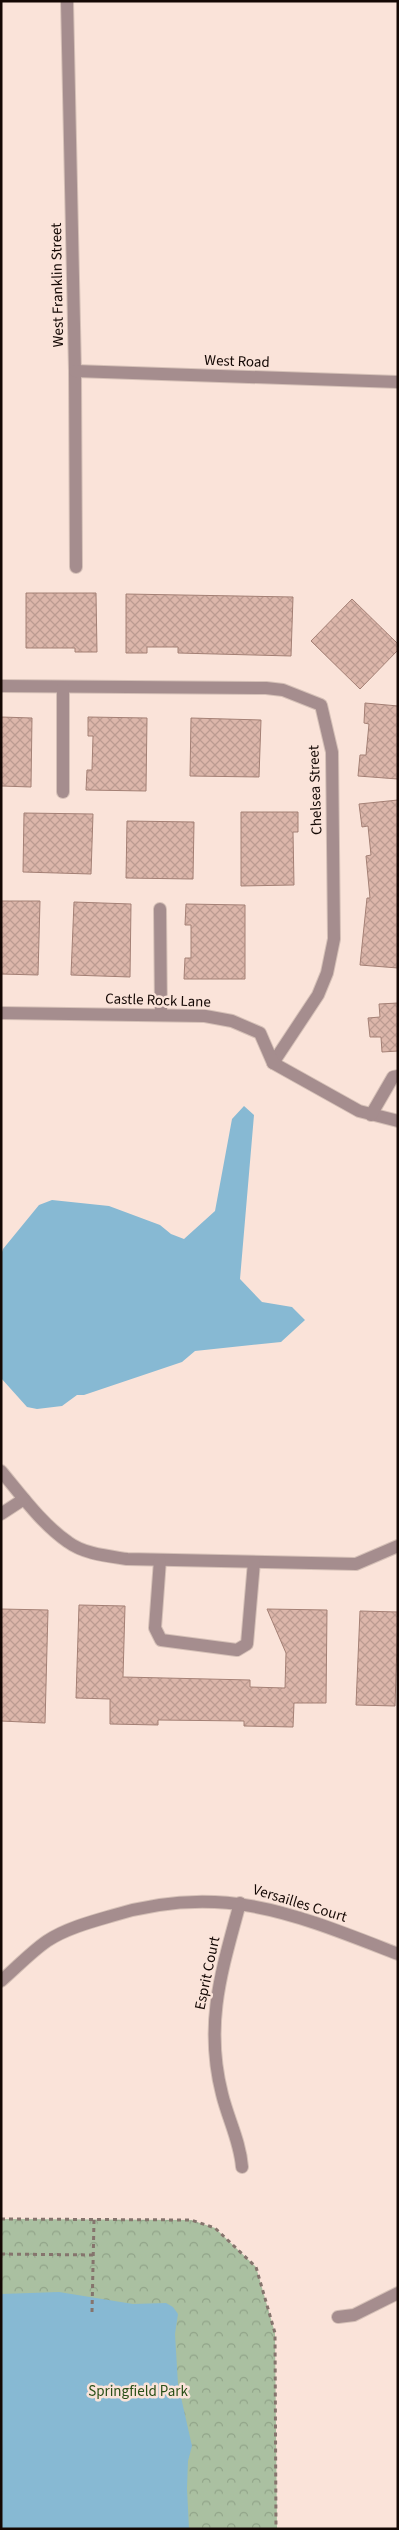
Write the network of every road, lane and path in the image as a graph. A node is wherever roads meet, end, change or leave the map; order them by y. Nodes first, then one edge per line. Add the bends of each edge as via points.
1 (68, 1) edge
2 (75, 371) junction
3 (398, 382) edge
4 (76, 567) dead end
5 (1, 686) edge
6 (63, 687) junction
7 (63, 792) dead end
8 (160, 909) dead end
9 (2, 1014) edge
10 (161, 1015) junction
11 (273, 1063) junction
12 (398, 1076) edge
13 (371, 1115) junction
14 (398, 1121) edge
15 (1, 1471) edge
16 (24, 1499) junction
17 (1, 1514) edge
18 (398, 1546) edge
19 (160, 1560) junction
20 (254, 1562) junction
21 (240, 1903) junction
22 (398, 1954) edge
23 (1, 1981) edge
24 (242, 2168) dead end
25 (1, 2219) edge
26 (94, 2220) junction
27 (1, 2254) edge
28 (93, 2255) junction
29 (398, 2294) edge
30 (92, 2312) dead end
31 (338, 2317) dead end
32 (276, 2529) edge

1 - 2 street, West Franklin Street
2 - 3 street, West Road
2 - 4 street, West Franklin Street
5 - 6 street, Chelsea Street
6 - 7 street
6 - 11 street, Chelsea Street via 266,688 283,690 321,705 332,752 334,939 327,973 318,995
8 - 10 street
9 - 10 street, Castle Rock Lane
10 - 11 street, Castle Rock Lane via 205,1016 244,1024 260,1033
11 - 13 street
12 - 13 street via 393,1077
13 - 14 street
15 - 16 street
16 - 17 street
16 - 19 street via 68,1543 106,1556
18 - 20 street via 356,1564
19 - 20 street
19 - 20 street via 155,1628 161,1640 237,1650 248,1644
21 - 22 street, Versailles Court via 311,1920
21 - 23 street, Versailles Court via 198,1901 150,1905 88,1923 47,1941
21 - 24 street, Esprit Court via 218,1988 214,2051
25 - 26 path
26 - 28 path
26 - 32 path via 191,2220 215,2228 256,2268 274,2333
27 - 28 path
28 - 30 path
29 - 31 street via 354,2315

